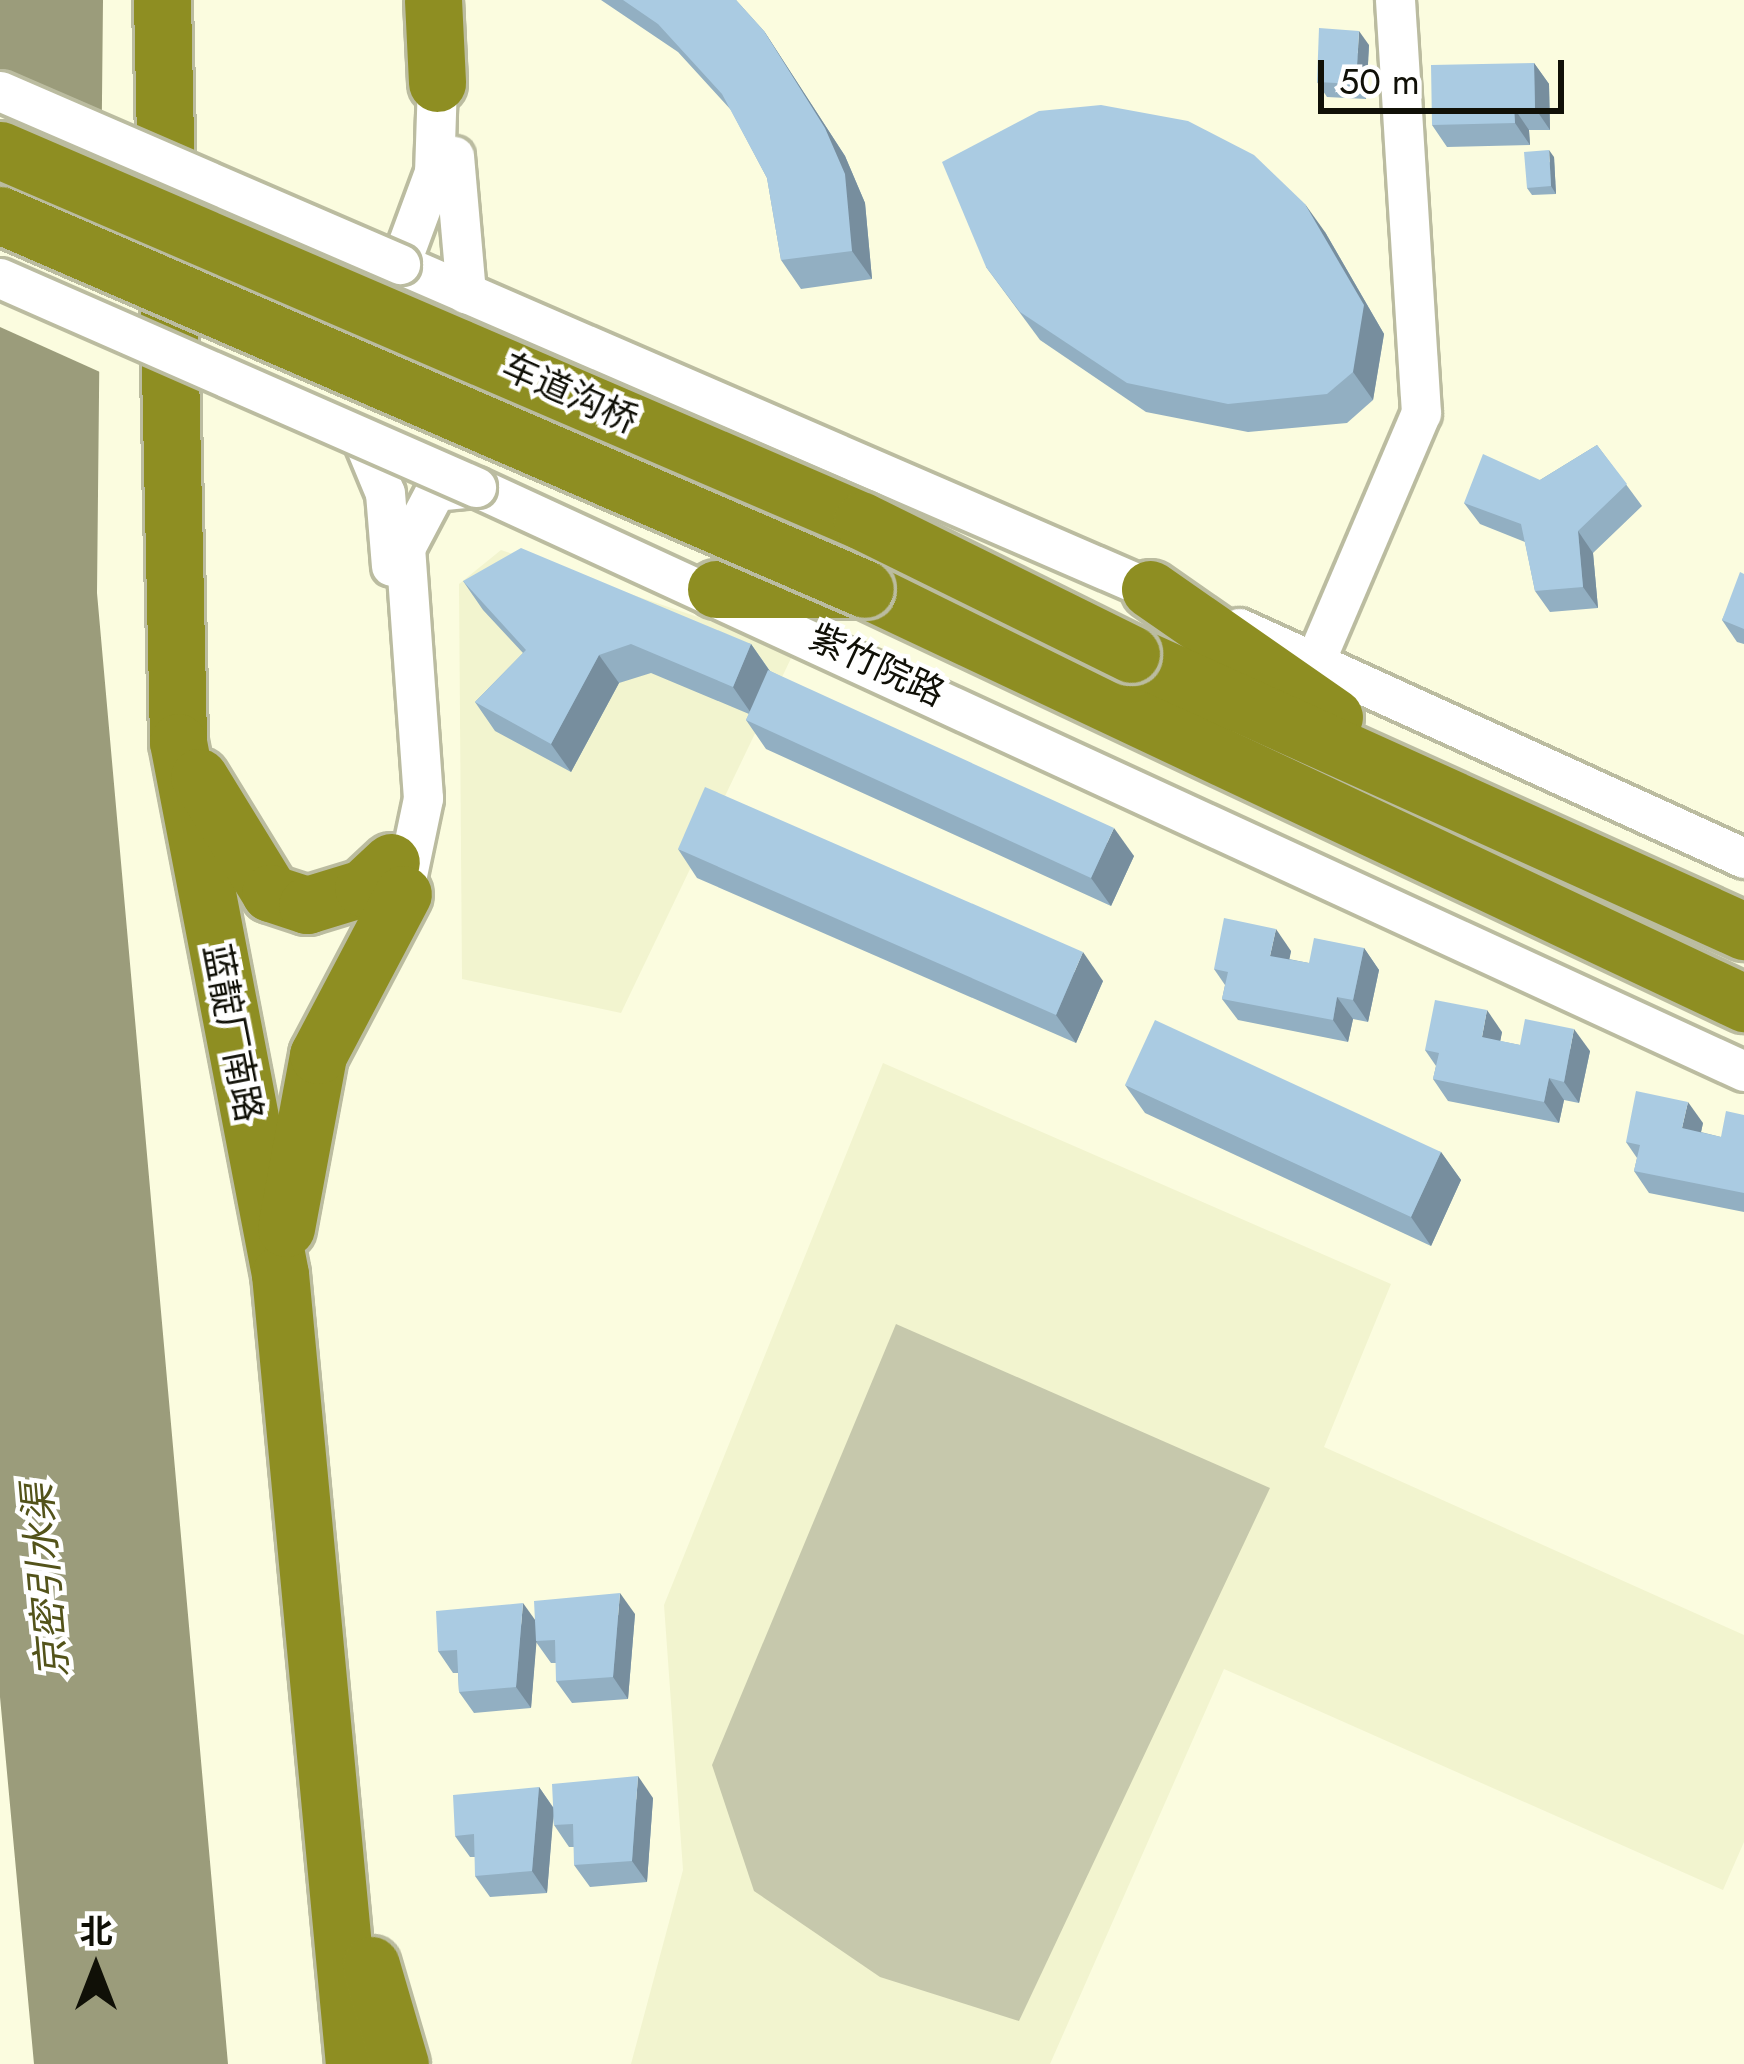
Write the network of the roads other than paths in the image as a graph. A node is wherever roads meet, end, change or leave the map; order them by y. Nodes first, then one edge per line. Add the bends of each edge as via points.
1 (162, 0) edge
2 (433, 0) edge
3 (452, 0) edge
4 (1395, 0) edge
5 (446, 82) junction
6 (0, 92) edge
7 (0, 150) edge
8 (0, 215) edge
9 (400, 264) junction
10 (0, 278) edge
11 (466, 293) junction
12 (363, 440) junction
13 (476, 488) junction
14 (716, 590) junction
15 (866, 590) junction
16 (1150, 590) junction
17 (1315, 661) junction
18 (405, 666) junction
19 (178, 742) junction
20 (1471, 812) junction
21 (1744, 858) edge
22 (397, 878) junction
23 (1744, 931) edge
24 (1744, 1004) edge
25 (1744, 1071) edge
26 (280, 1274) junction
27 (336, 1849) junction
28 (354, 2064) edge
29 (400, 2064) edge

1 - 19 highway, 蓝靛厂南路
2 - 5 highway
3 - 5 street
4 - 17 street via 1421,413
5 - 9 street via 434,172
5 - 11 street
6 - 9 street, bridge
7 - 20 highway, 车道沟桥, bridge via 862,521
8 - 15 highway, 车道沟桥, bridge
9 - 11 street
10 - 12 street, 紫竹院路, bridge
11 - 16 street
12 - 13 street, 紫竹院路, bridge
12 - 18 street via 385,493
13 - 14 street, 紫竹院路
13 - 18 street via 435,491 415,512 405,548
14 - 15 highway
14 - 25 street, 紫竹院路
15 - 24 highway, 紫竹院路
16 - 17 street
16 - 20 highway
17 - 21 street
18 - 22 street via 423,798
19 - 22 highway via 270,892 307,905
19 - 26 highway, 蓝靛厂南路
20 - 23 highway
22 - 26 highway via 318,1055
26 - 27 highway, 蓝靛厂南路
27 - 28 highway, 蓝靛厂南路
27 - 29 highway

